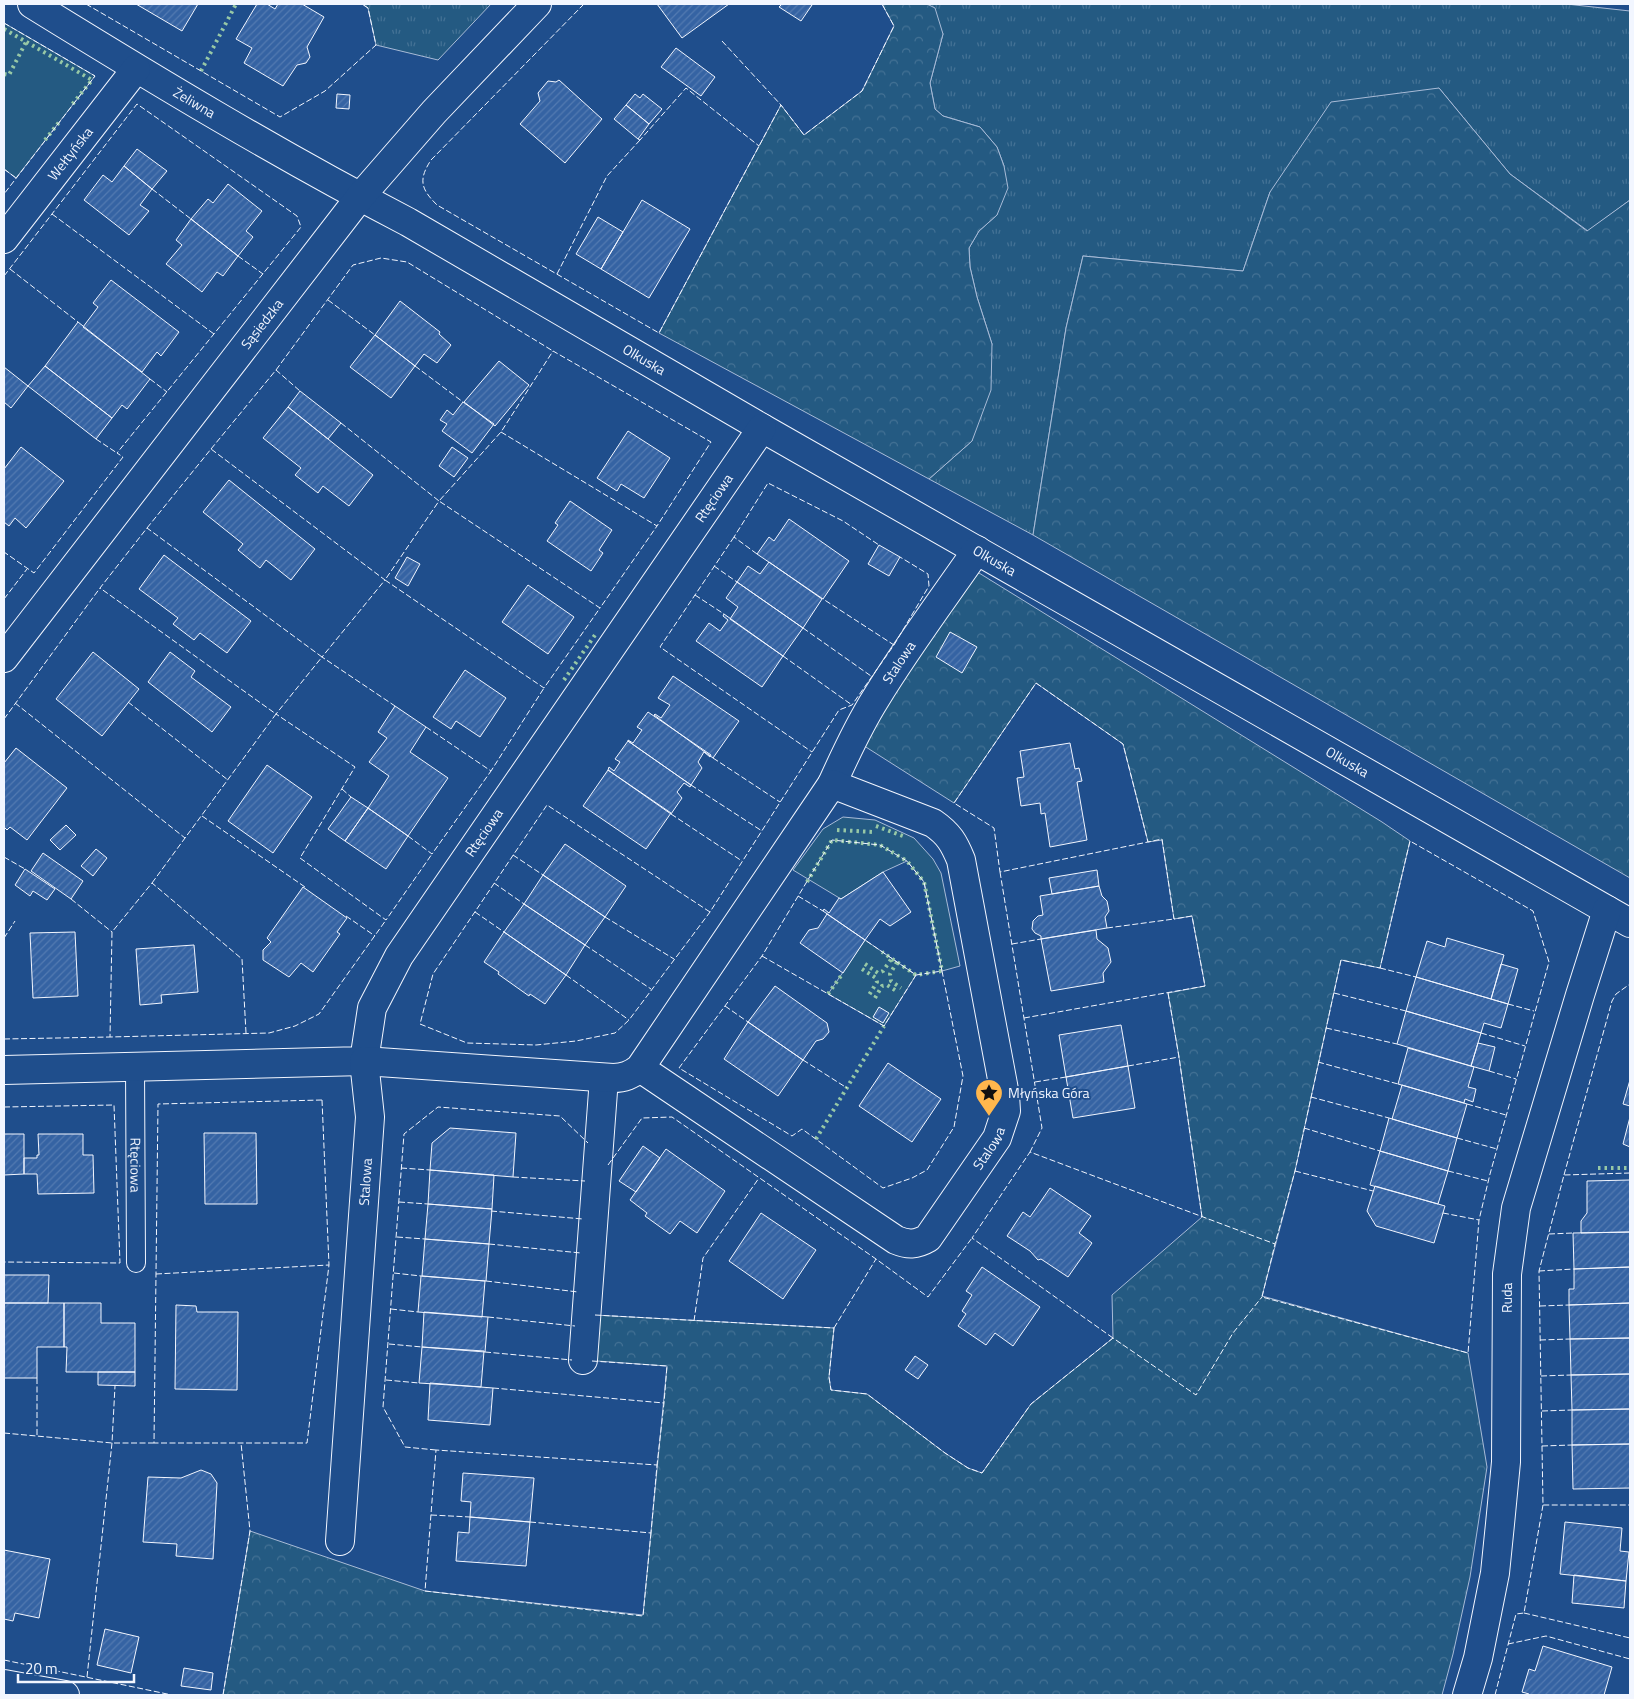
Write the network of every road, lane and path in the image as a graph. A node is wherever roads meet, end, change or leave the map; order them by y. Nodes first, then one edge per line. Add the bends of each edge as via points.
1 (32, 4) edge
2 (537, 4) edge
3 (136, 69) junction
4 (360, 197) junction
5 (4, 239) edge
6 (762, 428) junction
7 (977, 550) junction
8 (4, 658) edge
9 (832, 784) junction
10 (1619, 917) edge
11 (364, 1061) junction
12 (135, 1066) junction
13 (640, 1068) junction
14 (4, 1070) edge
15 (604, 1078) junction
16 (136, 1263) dead end
17 (582, 1360) dead end
18 (340, 1542) dead end
19 (4, 1684) edge
20 (65, 1695) edge
21 (1467, 1695) edge

1 - 3 street, Żeliwna
2 - 4 street, Sąsiedzka via 434,112
3 - 4 street, Żeliwna
3 - 5 street, Wełtyńska
4 - 6 street, Olkuska
4 - 8 street, Sąsiedzka
6 - 7 street, Olkuska
6 - 11 street, Rtęciowa via 399,956 372,1008
7 - 9 street, Stalowa via 875,700
7 - 10 street, Olkuska
9 - 13 street, Stalowa
9 - 13 street, Stalowa via 933,823 945,831 954,844 961,860 1005,1095 1006,1111 997,1138 928,1238 919,1244 907,1245
10 - 21 street, Ruda via 1580,995 1516,1208 1507,1274 1506,1462 1500,1524 1495,1573
11 - 12 street
11 - 15 street
11 - 18 street, Stalowa via 370,1117
12 - 14 street
12 - 16 lane, Rtęciowa
13 - 15 street via 622,1078
15 - 17 street
19 - 20 street

